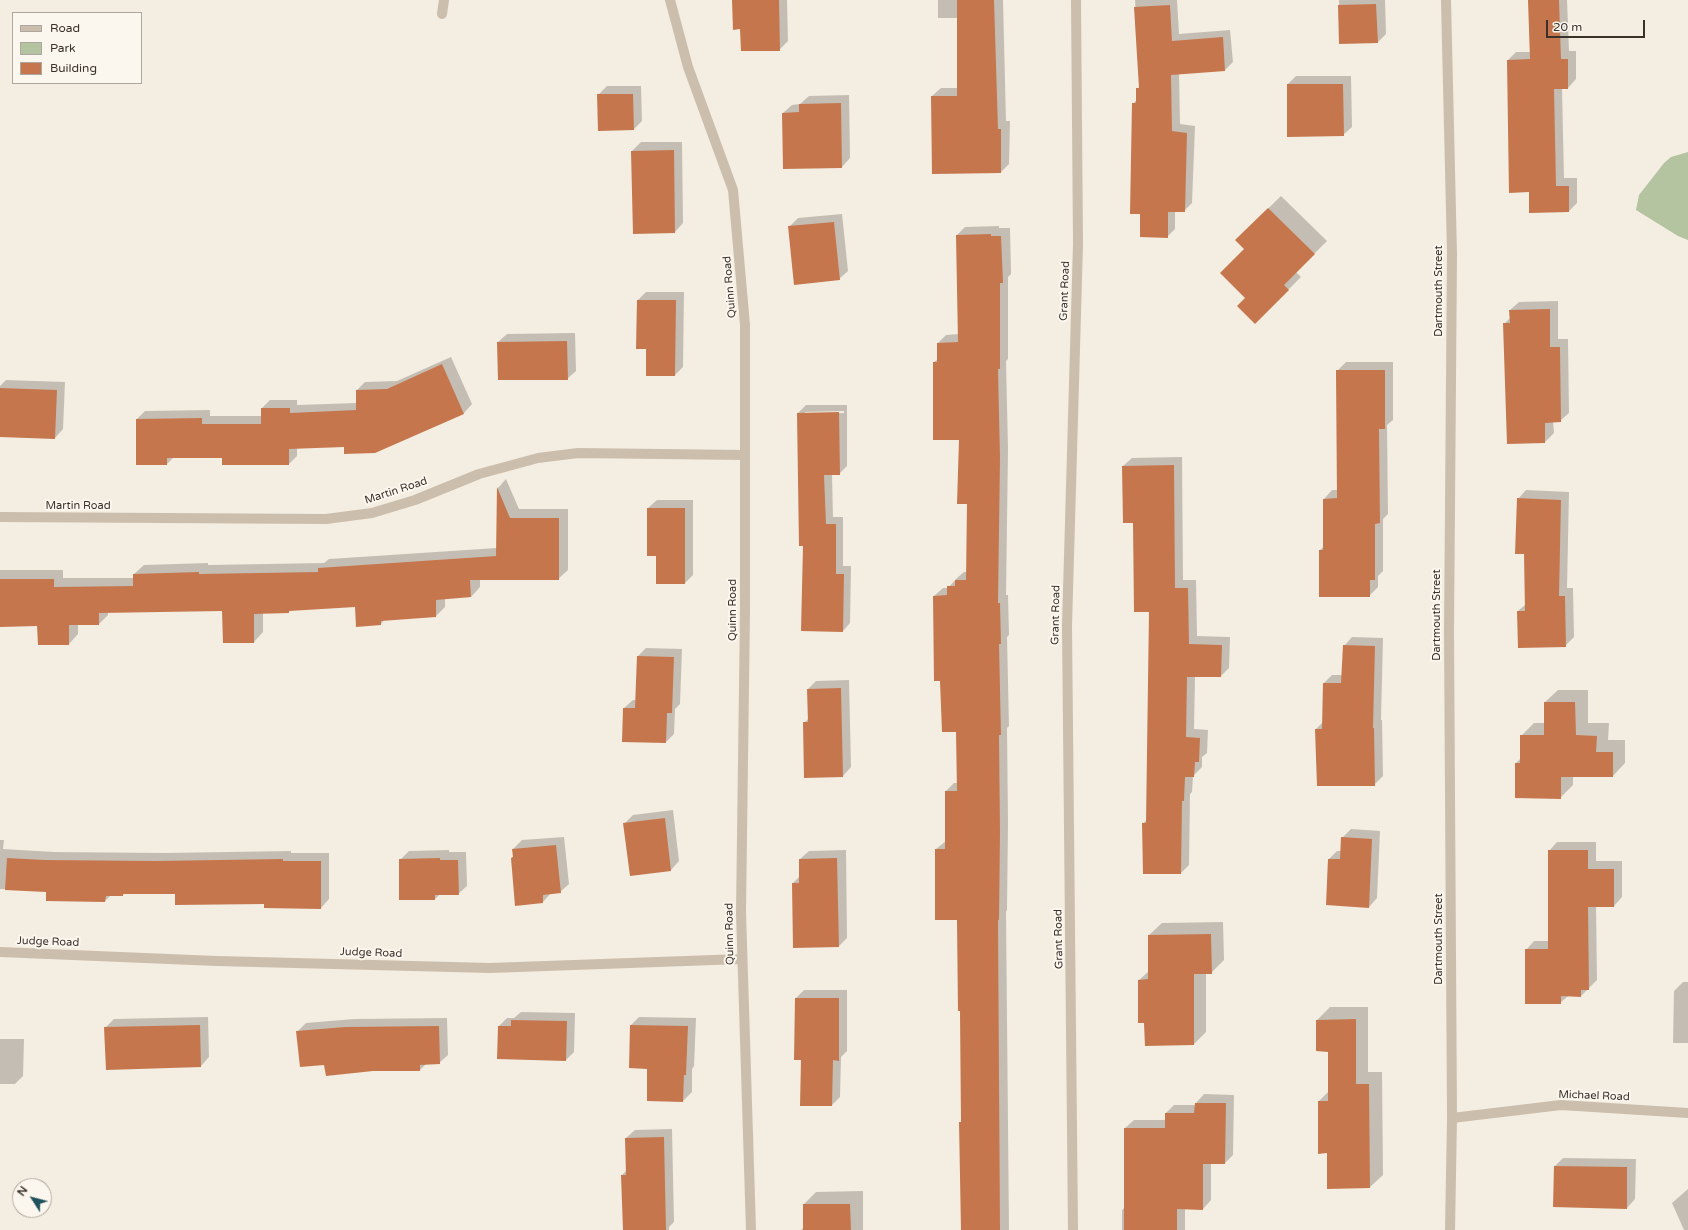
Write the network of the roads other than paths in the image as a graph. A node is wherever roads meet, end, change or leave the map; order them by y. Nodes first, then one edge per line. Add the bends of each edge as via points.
1 (444, 0) edge
2 (670, 0) edge
3 (1076, 0) edge
4 (1446, 0) edge
5 (442, 14) dead end
6 (746, 455) junction
7 (0, 518) edge
8 (0, 952) edge
9 (742, 959) junction
10 (1688, 1113) edge
11 (1452, 1118) junction
12 (750, 1230) edge
13 (1073, 1230) edge
14 (1450, 1230) edge

1 - 5 street
2 - 6 street, Quinn Road via 688,67 733,190 745,325
3 - 13 street, Grant Road via 1078,244 1067,626
4 - 11 street, Dartmouth Street via 1452,254 1449,631
6 - 7 street, Martin Road via 578,453 538,458 479,474 415,500 372,513 326,519
6 - 9 street, Quinn Road via 740,912
8 - 9 street, Judge Road via 490,968
9 - 12 street, Quinn Road
10 - 11 street, Michael Road via 1562,1105
11 - 14 street, Dartmouth Street

